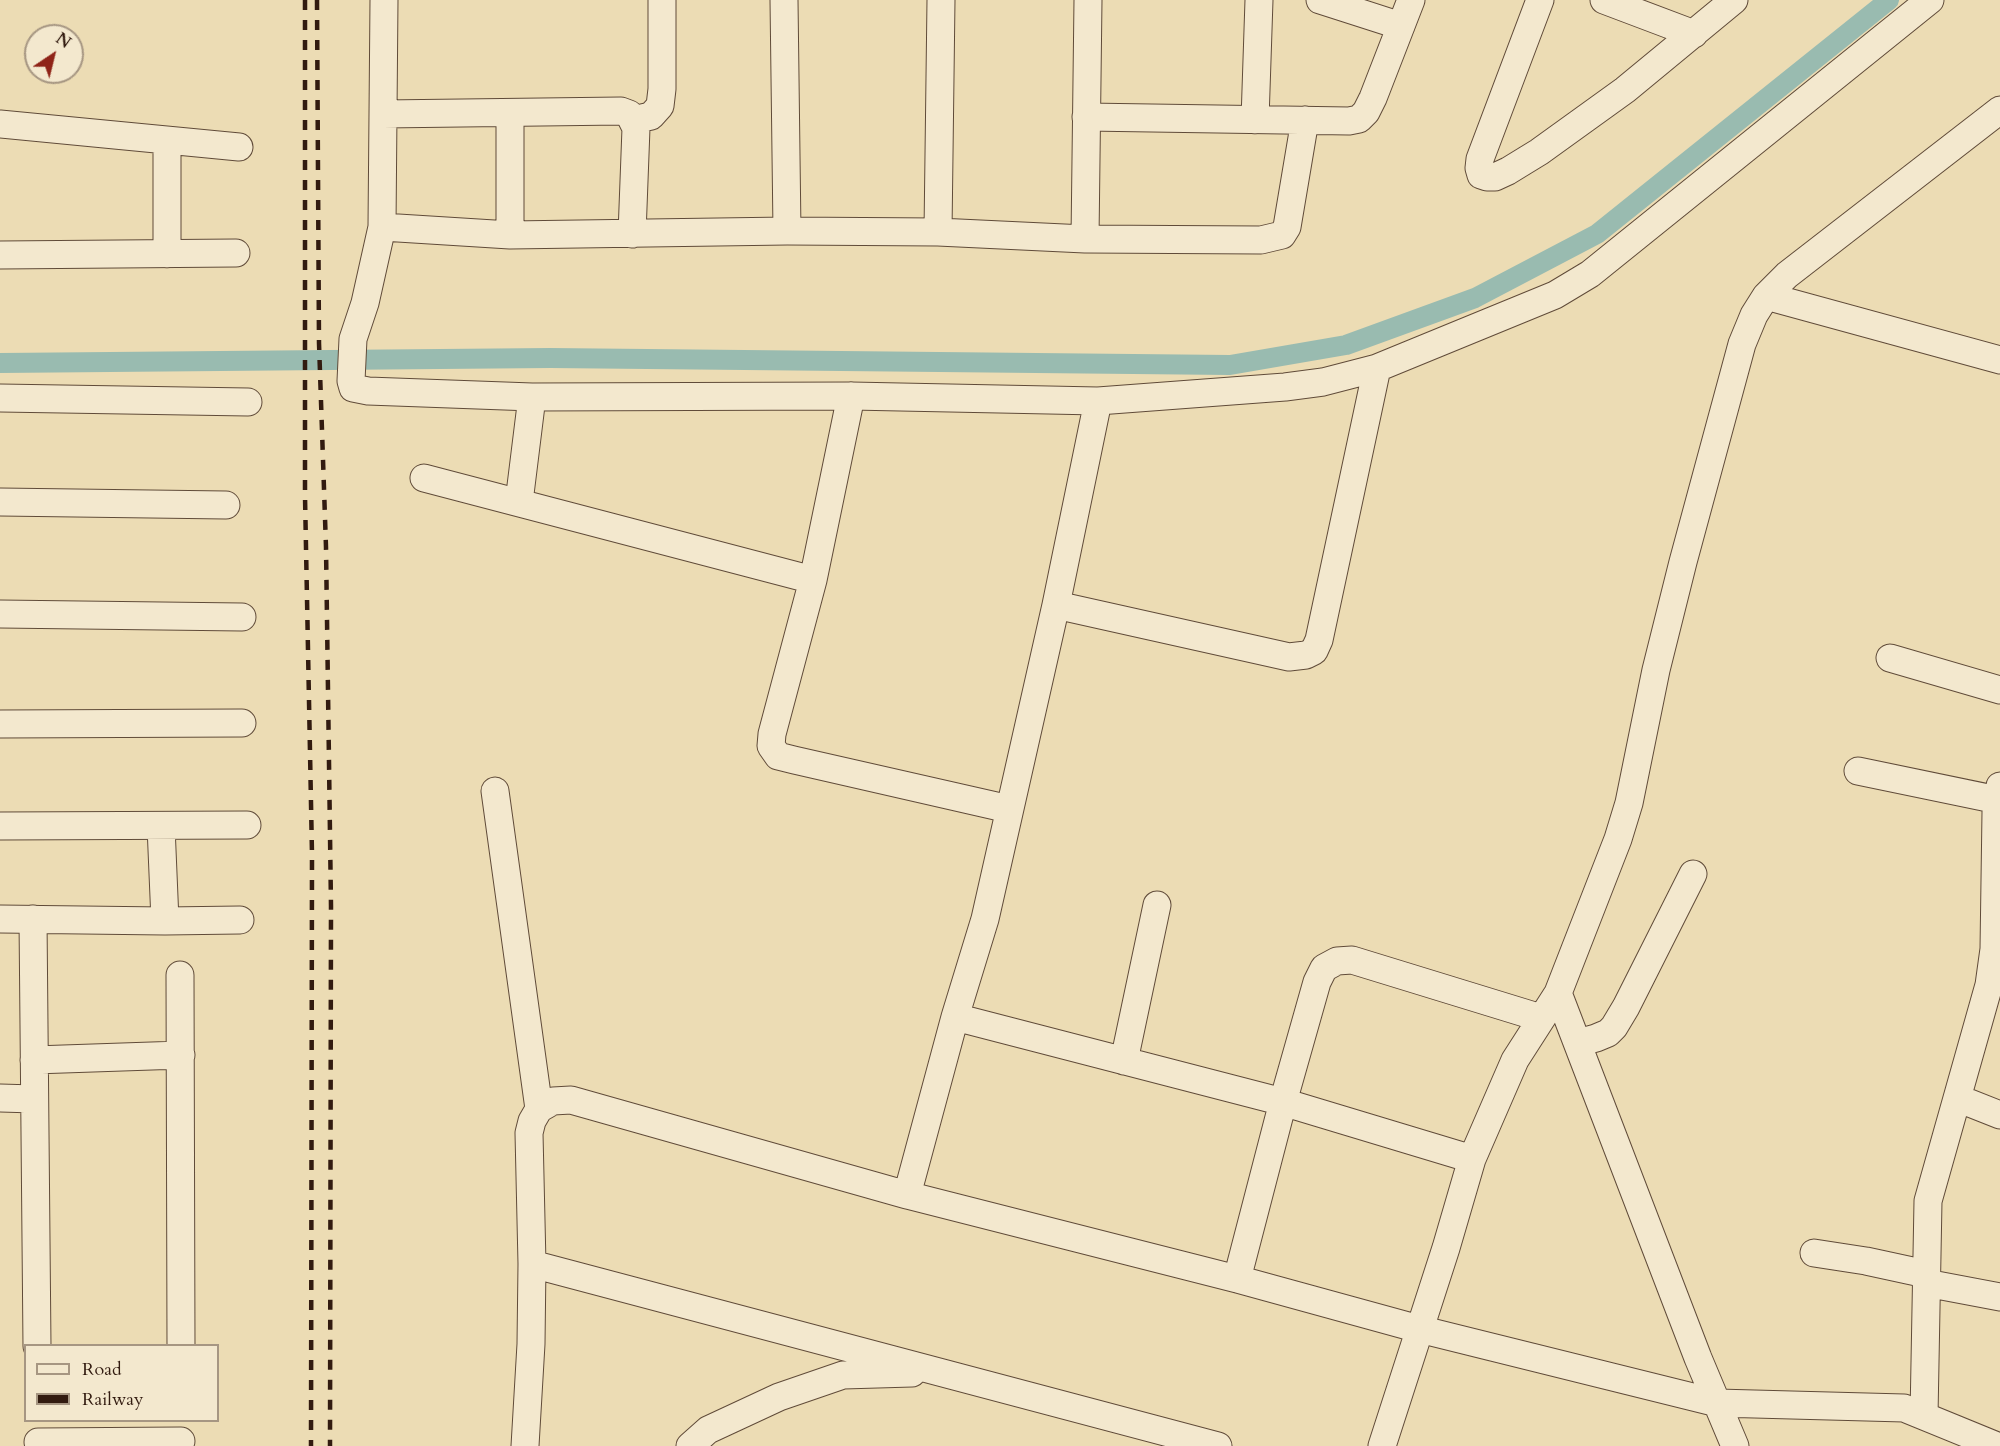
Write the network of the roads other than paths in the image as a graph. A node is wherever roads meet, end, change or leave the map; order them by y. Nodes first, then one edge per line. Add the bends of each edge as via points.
1 (384, 0) edge
2 (662, 0) edge
3 (784, 0) edge
4 (940, 0) edge
5 (1089, 0) edge
6 (1259, 0) edge
7 (1320, 0) edge
8 (1411, 0) edge
9 (1540, 0) edge
10 (1604, 0) edge
11 (1734, 0) edge
12 (1930, 0) edge
13 (1649, 8) edge
14 (1401, 26) junction
15 (1694, 34) junction
16 (2000, 110) edge
17 (510, 113) junction
18 (383, 114) junction
19 (1086, 117) junction
20 (633, 120) junction
21 (1255, 120) junction
22 (1305, 120) junction
23 (0, 124) edge
24 (167, 140) junction
25 (238, 147) dead end
26 (382, 227) junction
27 (787, 231) junction
28 (938, 232) junction
29 (633, 234) junction
30 (510, 235) junction
31 (1085, 239) junction
32 (236, 253) dead end
33 (167, 254) junction
34 (0, 255) edge
35 (1766, 296) junction
36 (2000, 360) edge
37 (1377, 368) junction
38 (851, 396) junction
39 (532, 397) junction
40 (0, 398) edge
41 (1098, 401) junction
42 (248, 402) dead end
43 (424, 478) dead end
44 (0, 502) edge
45 (519, 502) junction
46 (226, 505) dead end
47 (813, 580) junction
48 (1056, 605) junction
49 (0, 614) edge
50 (242, 617) dead end
51 (1890, 658) dead end
52 (2000, 690) edge
53 (242, 723) dead end
54 (0, 724) edge
55 (1858, 771) dead end
56 (495, 791) dead end
57 (1999, 793) edge
58 (1009, 809) junction
59 (247, 825) dead end
60 (0, 826) edge
61 (161, 826) junction
62 (1997, 847) edge
63 (1693, 874) dead end
64 (1157, 905) dead end
65 (0, 919) edge
66 (33, 919) junction
67 (240, 920) dead end
68 (165, 921) junction
69 (180, 975) dead end
70 (1994, 987) edge
71 (1558, 993) junction
72 (955, 1017) junction
73 (1541, 1018) junction
74 (1578, 1043) junction
75 (181, 1055) junction
76 (34, 1060) junction
77 (1124, 1061) junction
78 (0, 1098) edge
79 (1957, 1098) junction
80 (34, 1099) junction
81 (1283, 1102) junction
82 (539, 1109) junction
83 (2000, 1115) edge
84 (1472, 1159) junction
85 (907, 1195) junction
86 (1814, 1253) dead end
87 (532, 1264) junction
88 (1237, 1279) junction
89 (1926, 1279) junction
90 (2000, 1298) edge
91 (1419, 1329) junction
92 (37, 1344) edge
93 (181, 1344) edge
94 (942, 1373) junction
95 (1717, 1403) junction
96 (1924, 1416) junction
97 (38, 1436) edge
98 (181, 1436) edge
99 (525, 1446) edge
100 (690, 1446) edge
101 (1218, 1446) edge
102 (1382, 1446) edge
103 (1735, 1446) edge
104 (1997, 1446) edge

1 - 18 street
2 - 20 street via 660,106 651,116
3 - 27 street
4 - 28 street
5 - 19 street
6 - 21 street
7 - 14 street
8 - 14 street
9 - 15 street via 1480,159 1481,175 1487,177 1508,171 1539,152
10 - 13 street
11 - 15 street
12 - 37 street via 1590,274 1555,295
13 - 15 street
14 - 22 street via 1366,112 1359,119
16 - 35 street
17 - 18 street
17 - 20 street via 621,111
17 - 30 street
18 - 26 street
19 - 21 street
19 - 31 street
20 - 29 street
21 - 22 street
22 - 31 street via 1287,227 1282,235 1261,240
23 - 24 street
24 - 25 street
24 - 33 street
26 - 30 street
26 - 39 street via 353,339 353,388
27 - 28 street
27 - 29 street
28 - 31 street
29 - 30 street
32 - 33 street
33 - 34 street
35 - 36 street
35 - 71 street via 1742,344 1656,670 1623,821
37 - 41 street via 1285,387
37 - 48 street via 1314,651 1289,657
38 - 39 street
38 - 41 street
38 - 47 street
39 - 45 street
40 - 42 street
41 - 48 street
43 - 45 street
44 - 46 street
45 - 47 street
47 - 58 street via 772,734 771,746 778,756
48 - 58 street
49 - 50 street
51 - 52 street
53 - 54 street
55 - 57 street
56 - 82 street
57 - 62 street
58 - 72 street via 985,919
59 - 61 street
60 - 61 street
61 - 68 street
62 - 70 street
63 - 74 street via 1614,1027
64 - 77 street
65 - 66 street
66 - 68 street
66 - 76 street
67 - 68 street
69 - 75 street
70 - 79 street
71 - 73 street
71 - 74 street
72 - 77 street
72 - 85 street
73 - 81 street via 1352,960 1337,961 1324,968 1317,982
73 - 84 street via 1515,1060
74 - 95 street
75 - 76 street
75 - 93 street
76 - 80 street
77 - 81 street
78 - 80 street
79 - 83 street
79 - 89 street via 1928,1201
80 - 92 street
81 - 84 street
81 - 88 street
82 - 85 street via 553,1101 571,1100
82 - 87 street via 529,1133
84 - 91 street
85 - 88 street
86 - 89 street via 1866,1261
87 - 94 street
87 - 99 street
88 - 91 street
89 - 90 street
89 - 96 street
91 - 95 street
91 - 102 street
94 - 100 street via 843,1375 779,1397 708,1430
94 - 101 street
95 - 96 street via 1904,1408
95 - 103 street
96 - 104 street
97 - 98 street

